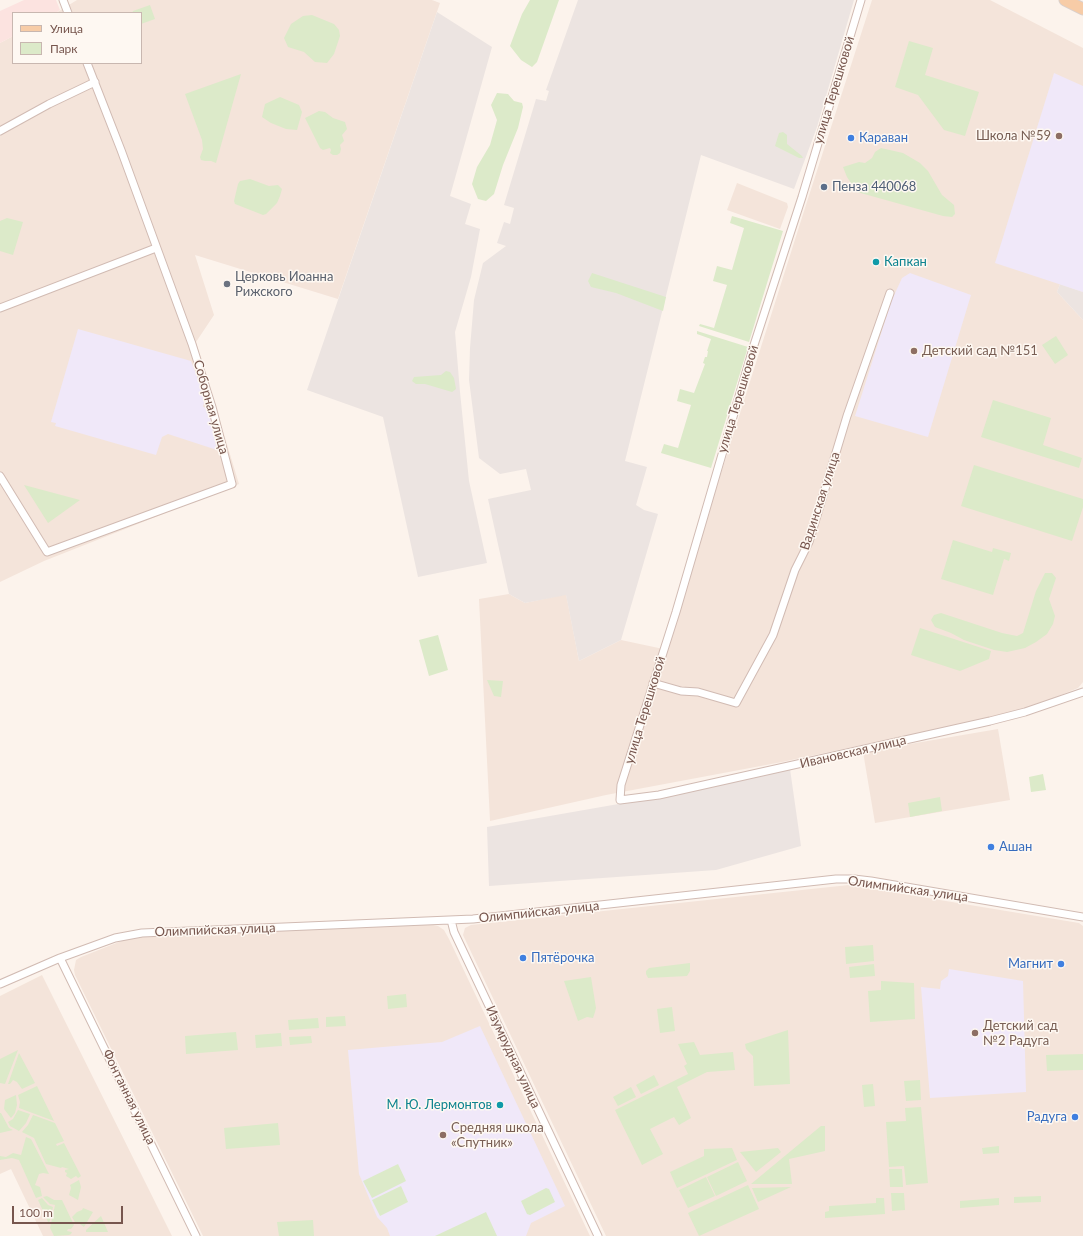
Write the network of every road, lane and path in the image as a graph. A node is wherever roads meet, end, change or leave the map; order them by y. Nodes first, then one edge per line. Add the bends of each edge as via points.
1 (63, 0) edge
2 (861, 0) edge
3 (1065, 0) edge
4 (1082, 6) edge
5 (68, 12) edge
6 (87, 64) edge
7 (95, 82) junction
8 (0, 131) edge
9 (156, 248) junction
10 (890, 293) dead end
11 (0, 308) edge
12 (0, 476) edge
13 (653, 683) junction
14 (1083, 692) edge
15 (620, 800) joint
16 (1083, 917) edge
17 (451, 920) junction
18 (60, 958) junction
19 (0, 984) edge
20 (196, 1236) edge
21 (598, 1236) edge

1 - 5 street
2 - 13 street, улица Терешковой
3 - 4 main road
6 - 7 street, Соборная улица
7 - 8 street
7 - 9 street, Соборная улица
9 - 11 street
9 - 12 street, Соборная улица via 192,344 232,484 47,552
10 - 13 street, Вадинская улица via 847,416 809,542 795,570 773,635 736,703
13 - 15 street, улица Терешковой via 621,785
14 - 15 street, Ивановская улица via 1026,712 960,728 659,795
16 - 17 street, Олимпийская улица via 854,879
17 - 18 street, Олимпийская улица via 142,933 115,938
17 - 21 street, Изумрудная улица via 457,938
18 - 19 street, Олимпийская улица
18 - 20 street, Фонтанная улица

